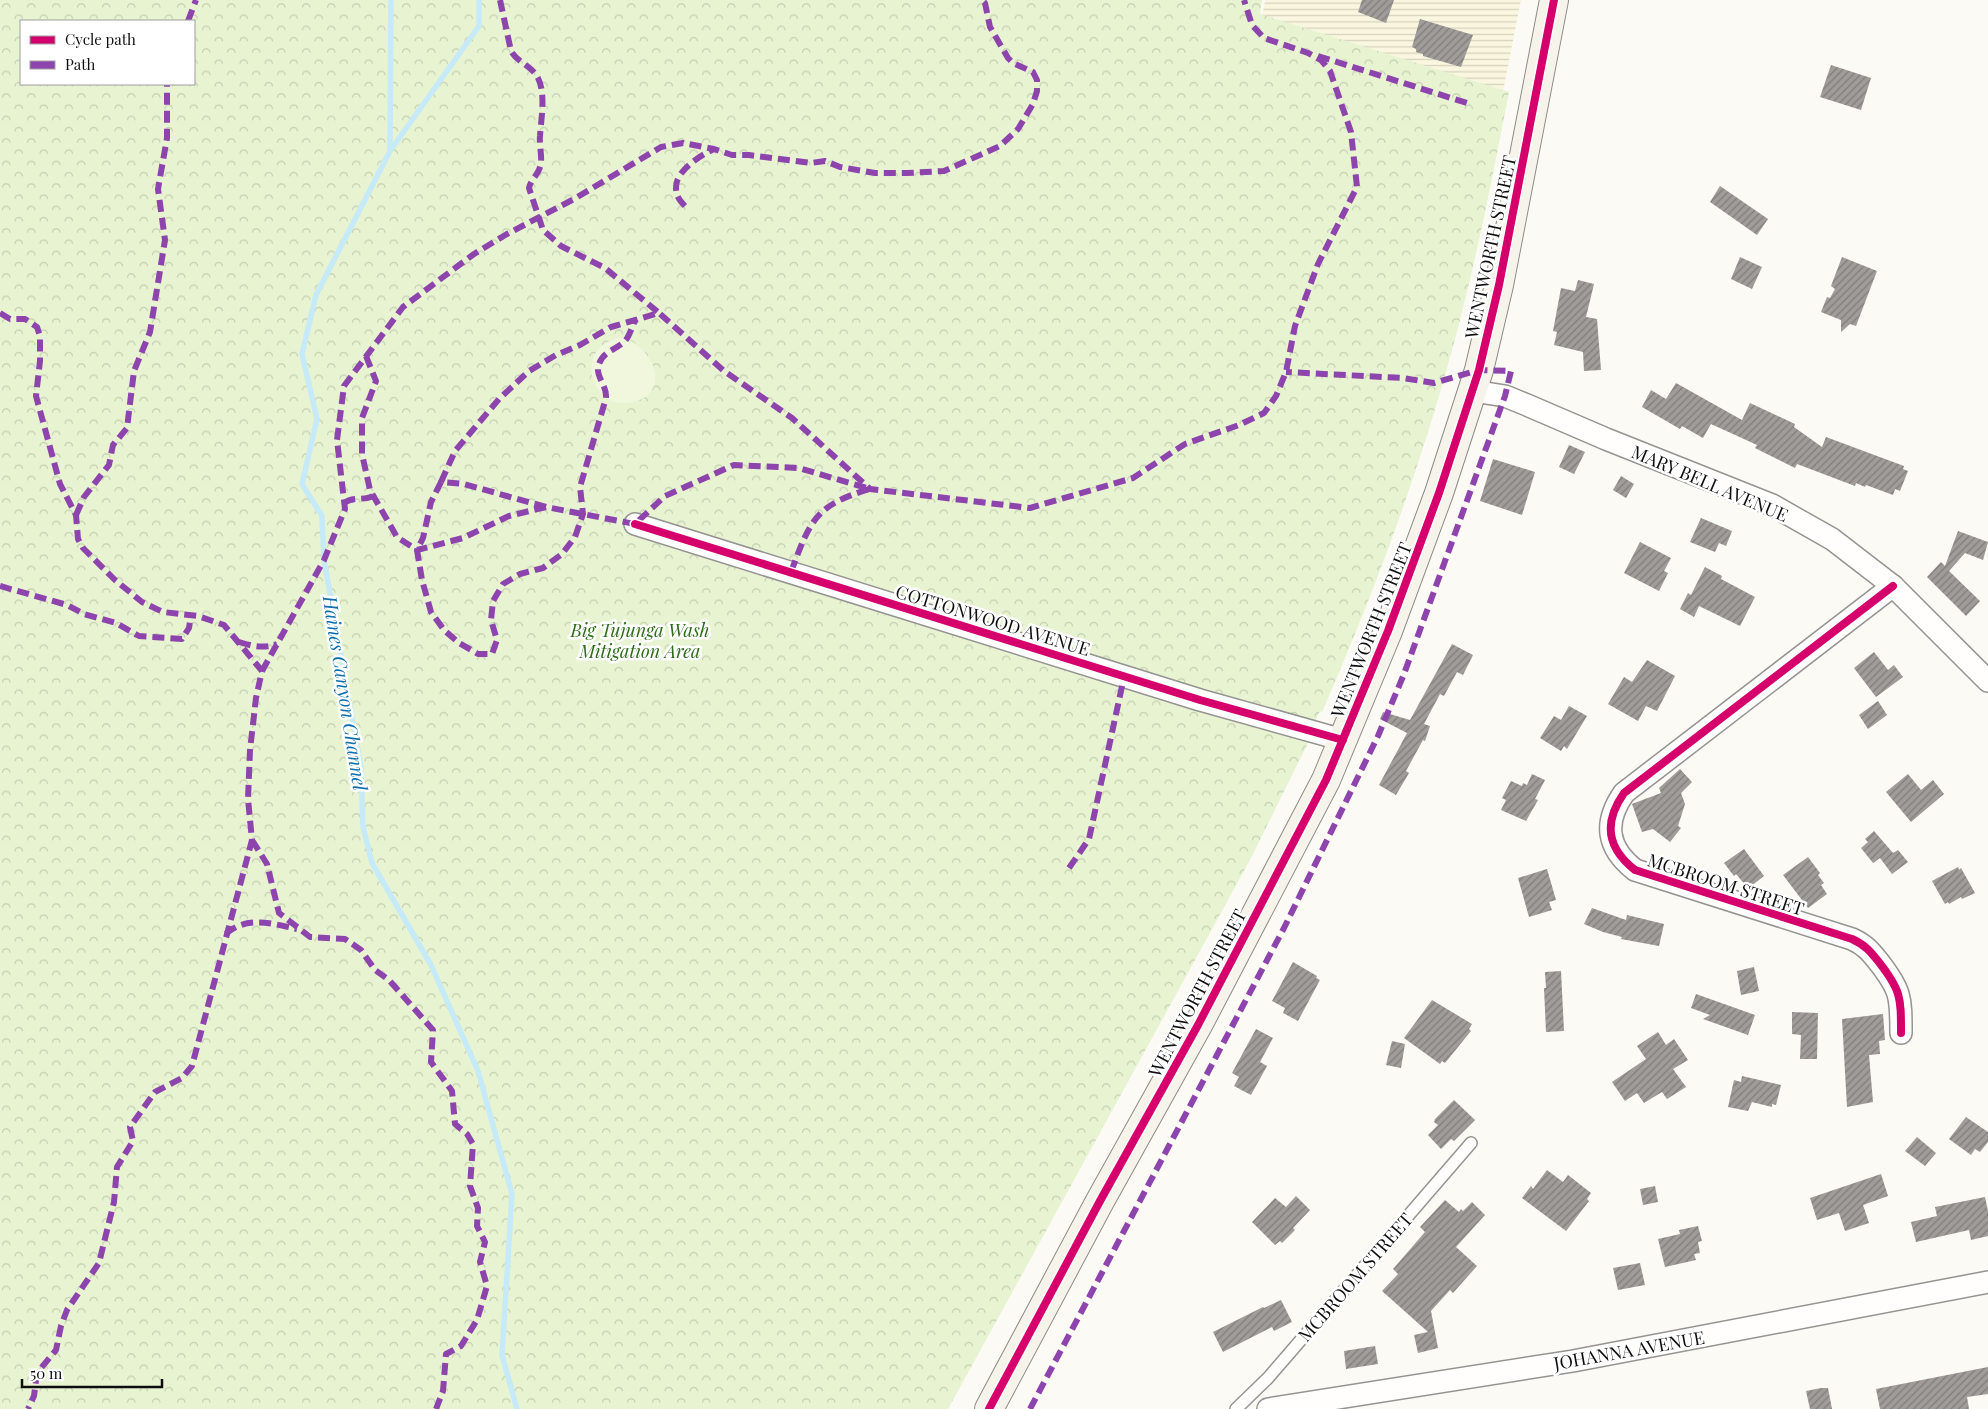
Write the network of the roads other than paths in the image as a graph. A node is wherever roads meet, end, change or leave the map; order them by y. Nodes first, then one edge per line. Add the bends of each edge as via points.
1 (1554, 0) edge
2 (1473, 391) junction
3 (635, 524) dead end
4 (1893, 586) junction
5 (1988, 681) edge
6 (1343, 740) junction
7 (1901, 1034) dead end
8 (1470, 1143) dead end
9 (1988, 1282) edge
10 (989, 1409) edge
11 (1236, 1409) edge
12 (1268, 1409) edge

1 - 2 main road, WENTWORTH STREET via 1499,285
2 - 4 street, MARY BELL AVENUE via 1505,396 1772,505 1832,539
2 - 6 main road, WENTWORTH STREET via 1440,493
3 - 6 street, COTTONWOOD AVENUE via 1190,697
4 - 5 street, MARY BELL AVENUE
4 - 7 street, MCBROOM STREET via 1624,793 1615,805 1610,835 1619,855 1635,870 1852,939 1867,947 1894,982 1899,996
6 - 10 main road, WENTWORTH STREET via 1326,780 1198,1025
8 - 11 lane, MCBROOM STREET via 1268,1378
9 - 12 street, JOHANNA AVENUE via 1573,1361

